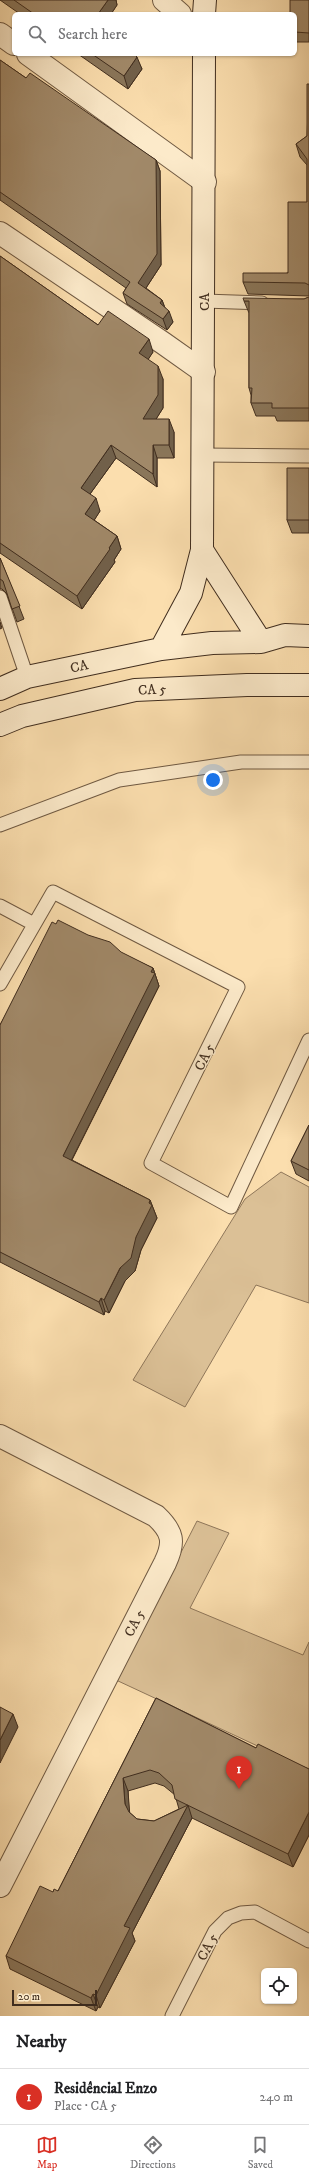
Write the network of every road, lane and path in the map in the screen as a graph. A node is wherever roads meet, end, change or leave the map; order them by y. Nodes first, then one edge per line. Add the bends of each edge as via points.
1 (164, 0) edge
2 (204, 0) edge
3 (178, 12) edge
4 (204, 12) edge
5 (0, 34) edge
6 (12, 43) edge
7 (31, 56) edge
8 (204, 56) edge
9 (204, 182) junction
10 (0, 233) edge
11 (204, 301) junction
12 (272, 303) edge
13 (204, 372) junction
14 (203, 455) junction
15 (309, 456) edge
16 (202, 550) junction
17 (0, 597) edge
18 (309, 636) edge
19 (261, 642) junction
20 (161, 649) junction
21 (27, 677) junction
22 (309, 685) edge
23 (0, 689) edge
24 (0, 725) edge
25 (309, 762) edge
26 (0, 825) edge
27 (0, 906) edge
28 (34, 924) junction
29 (0, 984) edge
30 (309, 1040) edge
31 (0, 1436) edge
32 (0, 1886) edge
33 (309, 1941) edge
34 (172, 2016) edge

1 - 3 street
2 - 4 street
5 - 6 street
7 - 9 street
8 - 9 street, CA
9 - 11 street, CA
10 - 13 street
11 - 12 lane
11 - 13 street, CA
13 - 14 street, CA
14 - 15 lane
14 - 16 street, CA
16 - 19 street
16 - 20 street, CA via 191,593
17 - 21 lane
18 - 19 street, CA via 285,635
19 - 20 street, CA via 212,643
20 - 21 street, CA
21 - 23 street, CA
22 - 24 street, CA 5 via 135,690 22,716
25 - 26 lane via 241,762 119,780
27 - 28 lane
28 - 29 lane, CA 5
28 - 30 lane, CA 5 via 53,892 238,987 151,1163 231,1207
31 - 32 street, CA 5 via 156,1516 166,1525 172,1544 165,1563
33 - 34 lane, CA 5 via 255,1912 241,1913 228,1918 215,1931

